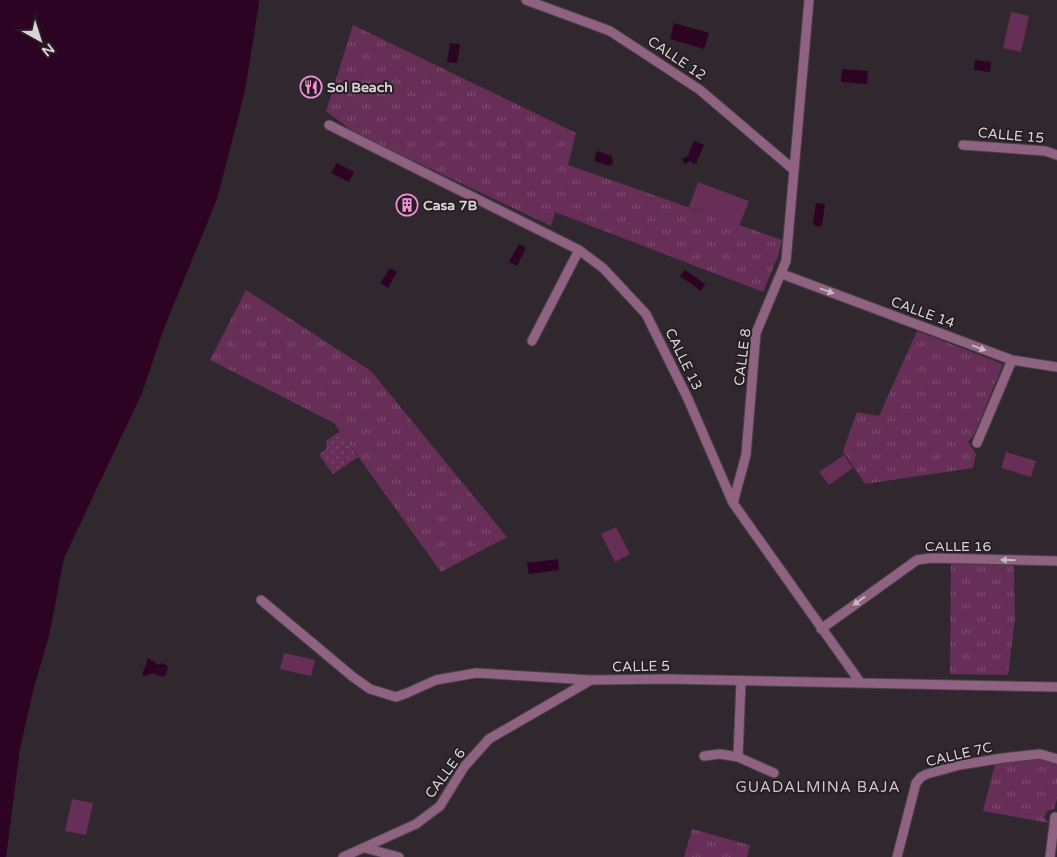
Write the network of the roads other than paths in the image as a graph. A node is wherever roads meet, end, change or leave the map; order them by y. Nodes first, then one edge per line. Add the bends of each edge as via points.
1 (526, 0) edge
2 (808, 0) edge
3 (329, 125) dead end
4 (963, 144) dead end
5 (1057, 155) edge
6 (794, 170) junction
7 (578, 250) junction
8 (782, 274) junction
9 (532, 341) dead end
10 (1012, 360) junction
11 (1057, 367) edge
12 (978, 443) dead end
13 (733, 503) junction
14 (1057, 560) edge
15 (261, 600) dead end
16 (821, 629) junction
17 (591, 680) junction
18 (741, 681) junction
19 (860, 682) junction
20 (1057, 686) edge
21 (704, 756) dead end
22 (738, 757) junction
23 (1057, 759) edge
24 (774, 774) dead end
25 (1055, 817) dead end
26 (365, 848) junction
27 (343, 857) edge
28 (399, 857) edge
29 (897, 857) edge
30 (1050, 857) edge

1 - 6 street, CALLE 12 via 610,30 700,90
2 - 6 street, CALLE 8
3 - 7 street, CALLE 13
4 - 5 street, CALLE 15 via 1045,151
6 - 8 street, CALLE 8
7 - 9 street
7 - 13 street, CALLE 13 via 603,268 646,314 688,399
8 -> 10 street, CALLE 14
8 - 13 street, CALLE 8 via 756,333 746,455
10 - 11 street, CALLE 14
10 - 12 street
13 - 16 street
14 -> 16 street, CALLE 16 via 917,560
15 - 17 street, CALLE 5 via 353,677 370,689 396,696 436,680 476,673
16 - 19 street
17 - 18 street, CALLE 5
17 - 26 street, CALLE 6 via 489,739 464,767 440,806 416,824
18 - 19 street, CALLE 5
18 - 22 street
19 - 20 street, CALLE 5
21 - 22 street
22 - 24 street
23 - 29 street, CALLE 7C via 1040,754 1003,758 960,765 921,777 916,782
25 - 30 street
26 - 27 street, CALLE 6
26 - 28 street

